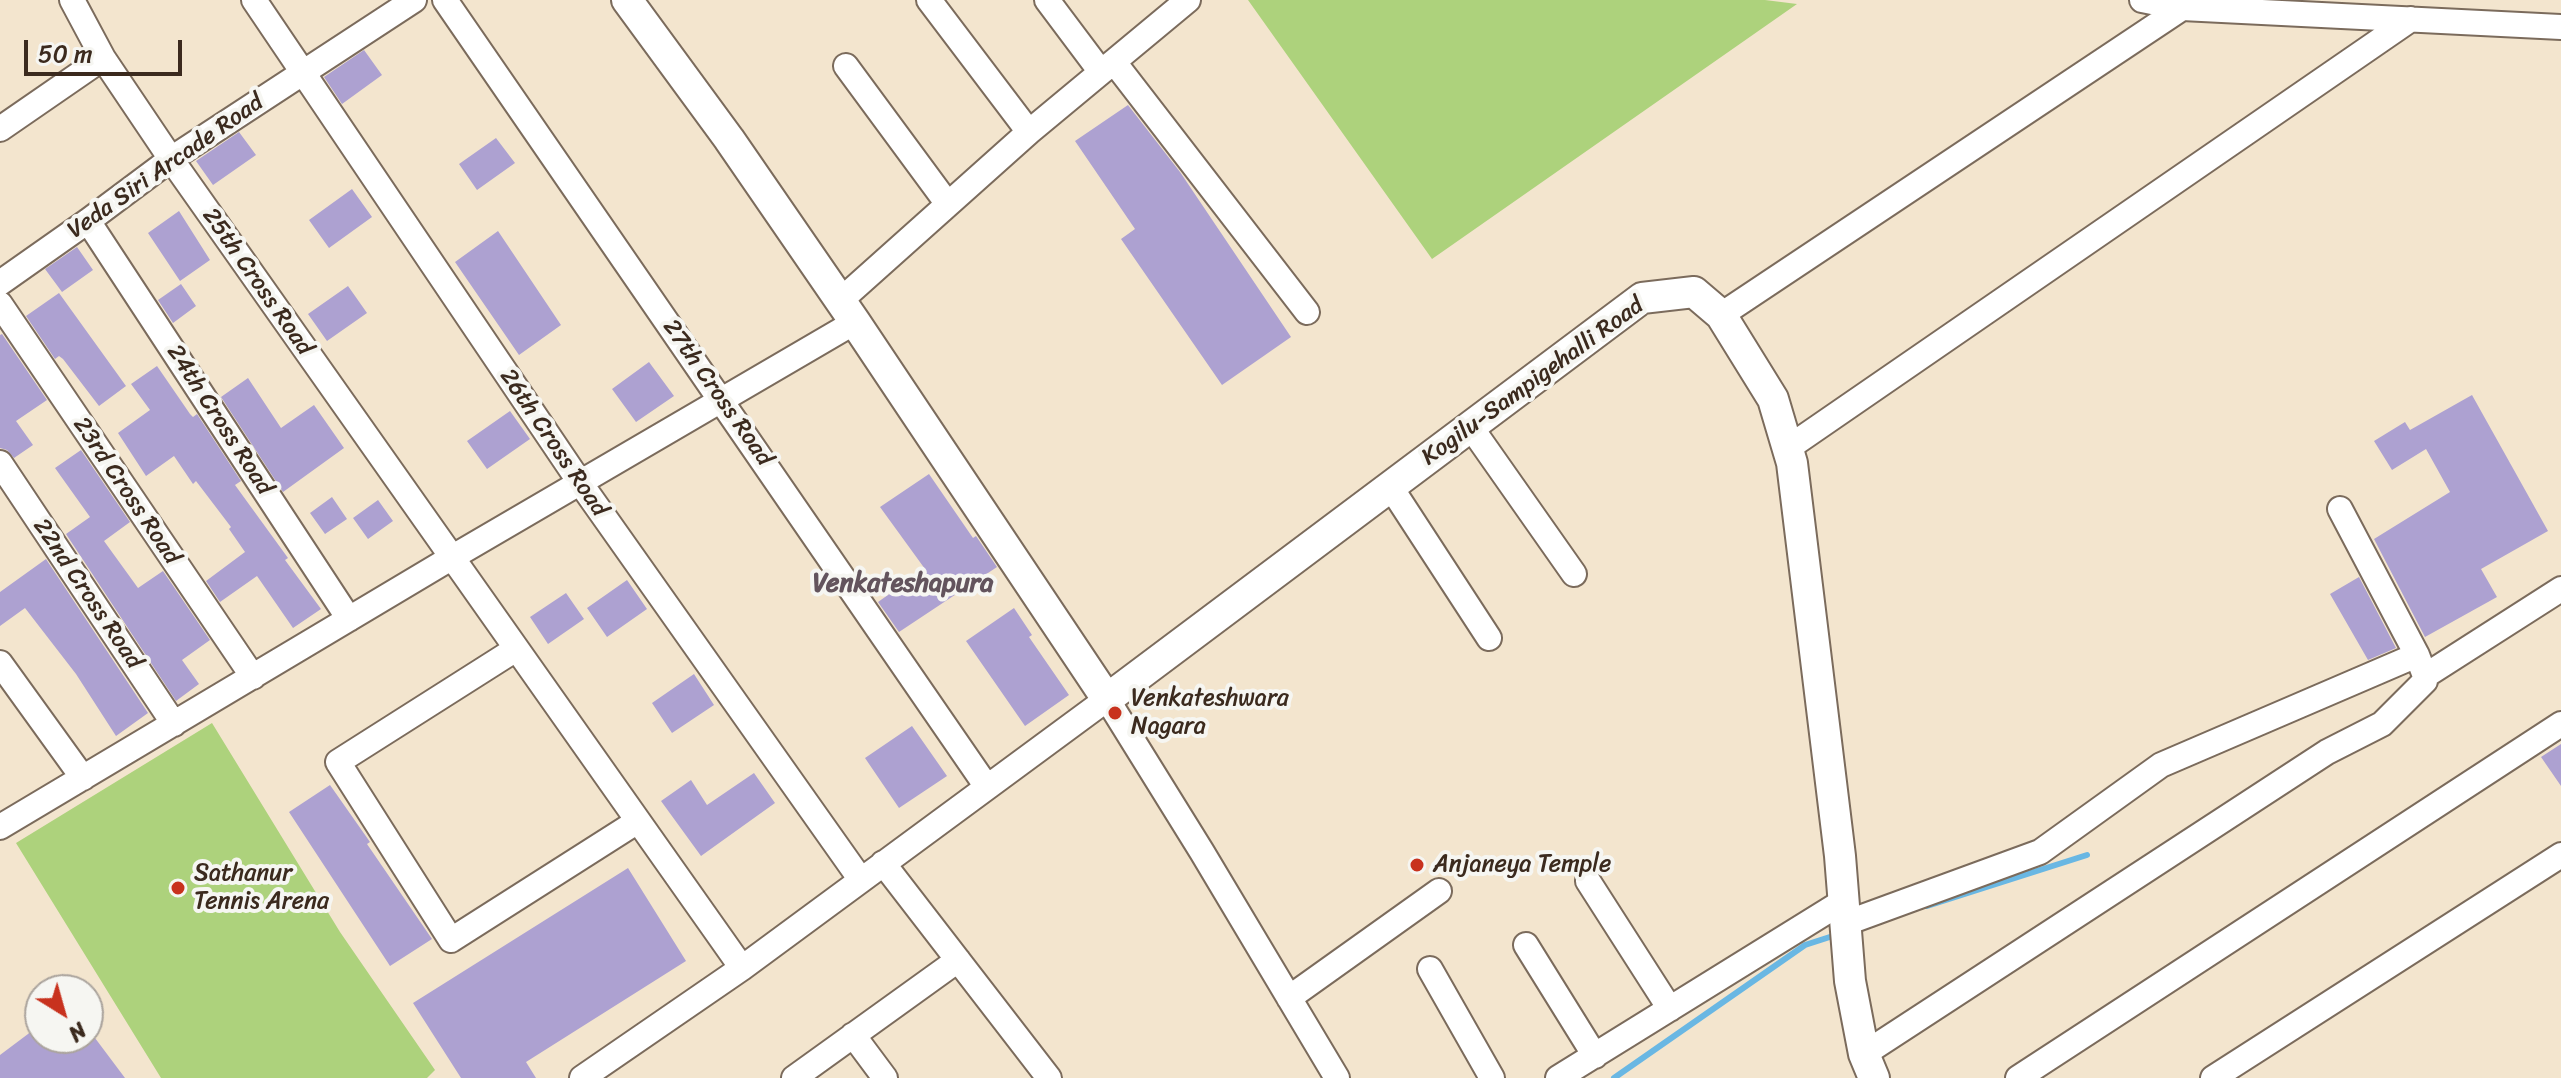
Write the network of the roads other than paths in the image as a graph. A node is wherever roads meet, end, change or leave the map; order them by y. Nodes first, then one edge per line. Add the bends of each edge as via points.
1 (72, 0) edge
2 (254, 0) edge
3 (414, 0) edge
4 (445, 0) edge
5 (627, 0) edge
6 (929, 0) edge
7 (1047, 0) edge
8 (1188, 0) edge
9 (2142, 0) edge
10 (2182, 8) junction
11 (2411, 19) junction
12 (2561, 27) edge
13 (103, 58) junction
14 (846, 66) dead end
15 (1108, 67) junction
16 (302, 74) junction
17 (1, 123) edge
18 (1029, 132) junction
19 (171, 159) junction
20 (947, 203) junction
21 (88, 221) junction
22 (0, 283) edge
23 (0, 304) edge
24 (848, 311) junction
25 (1307, 312) dead end
26 (1721, 315) junction
27 (722, 400) junction
28 (1470, 426) junction
29 (1788, 448) junction
30 (0, 463) edge
31 (581, 484) junction
32 (1390, 486) junction
33 (2340, 509) dead end
34 (451, 558) junction
35 (1574, 574) dead end
36 (2561, 589) edge
37 (349, 619) junction
38 (1489, 638) dead end
39 (516, 649) junction
40 (0, 663) edge
41 (2421, 666) junction
42 (253, 677) junction
43 (1107, 699) junction
44 (174, 724) junction
45 (2561, 724) edge
46 (83, 778) junction
47 (987, 787) junction
48 (638, 821) junction
49 (0, 827) edge
50 (2561, 855) edge
51 (883, 863) junction
52 (861, 880) junction
53 (1588, 881) dead end
54 (1439, 891) dead end
55 (1846, 923) junction
56 (1526, 945) dead end
57 (958, 960) junction
58 (742, 968) junction
59 (1430, 969) dead end
60 (1289, 998) junction
61 (1670, 1009) junction
62 (853, 1035) junction
63 (1595, 1056) junction
64 (1869, 1066) edge
65 (582, 1078) edge
66 (794, 1078) edge
67 (885, 1078) edge
68 (1049, 1078) edge
69 (1337, 1078) edge
70 (1492, 1078) edge
71 (1558, 1078) edge
72 (2018, 1078) edge
73 (2213, 1078) edge

1 - 13 street, 25th Cross Road
2 - 16 street, 26th Cross Road
3 - 16 street, Veda Siri Arcade Road
4 - 27 street, 27th Cross Road
5 - 24 street
6 - 18 street
7 - 15 street
8 - 15 street
9 - 10 street
10 - 11 street
10 - 26 street
11 - 12 street
11 - 29 street
13 - 17 street
13 - 19 street, 25th Cross Road
14 - 20 street
15 - 18 street
15 - 25 street
16 - 19 street, Veda Siri Arcade Road
16 - 31 street, 26th Cross Road
18 - 20 street
19 - 21 street, Veda Siri Arcade Road
19 - 34 street, 25th Cross Road
20 - 24 street
21 - 22 street, Veda Siri Arcade Road
21 - 37 street, 24th Cross Road
23 - 42 street, 23rd Cross Road
24 - 27 street
24 - 43 street
26 - 28 street, Kogilu-Sampigehalli Road via 1694,292 1642,298
26 - 29 street, Kogilu-Sampigehalli Road via 1773,399
27 - 31 street
27 - 47 street, 27th Cross Road
28 - 32 street, Kogilu-Sampigehalli Road
28 - 35 street
29 - 55 street, Kogilu-Sampigehalli Road
30 - 44 street, 22nd Cross Road
31 - 34 street
31 - 52 street, 26th Cross Road
32 - 38 street
32 - 43 street, Kogilu-Sampigehalli Road
33 - 41 street
34 - 37 street
34 - 39 street, 25th Cross Road
36 - 41 street
37 - 42 street
39 - 48 street, 25th Cross Road
39 - 48 street via 338,762 451,940
40 - 46 street
41 - 55 street via 2161,765 2040,852
41 - 64 street via 2425,681 2382,724 2327,752
42 - 44 street
43 - 47 street
43 - 60 street
44 - 46 street
45 - 72 street
46 - 49 street
47 - 51 street
48 - 58 street, 25th Cross Road
50 - 73 street
51 - 52 street
51 - 57 street
52 - 58 street
53 - 61 street
54 - 60 street
55 - 61 street
55 - 64 street, Kogilu-Sampigehalli Road via 1850,981
56 - 63 street
57 - 62 street
57 - 68 street
58 - 65 street
59 - 70 street
60 - 69 street
61 - 63 street
62 - 66 street
62 - 67 street
63 - 71 street

